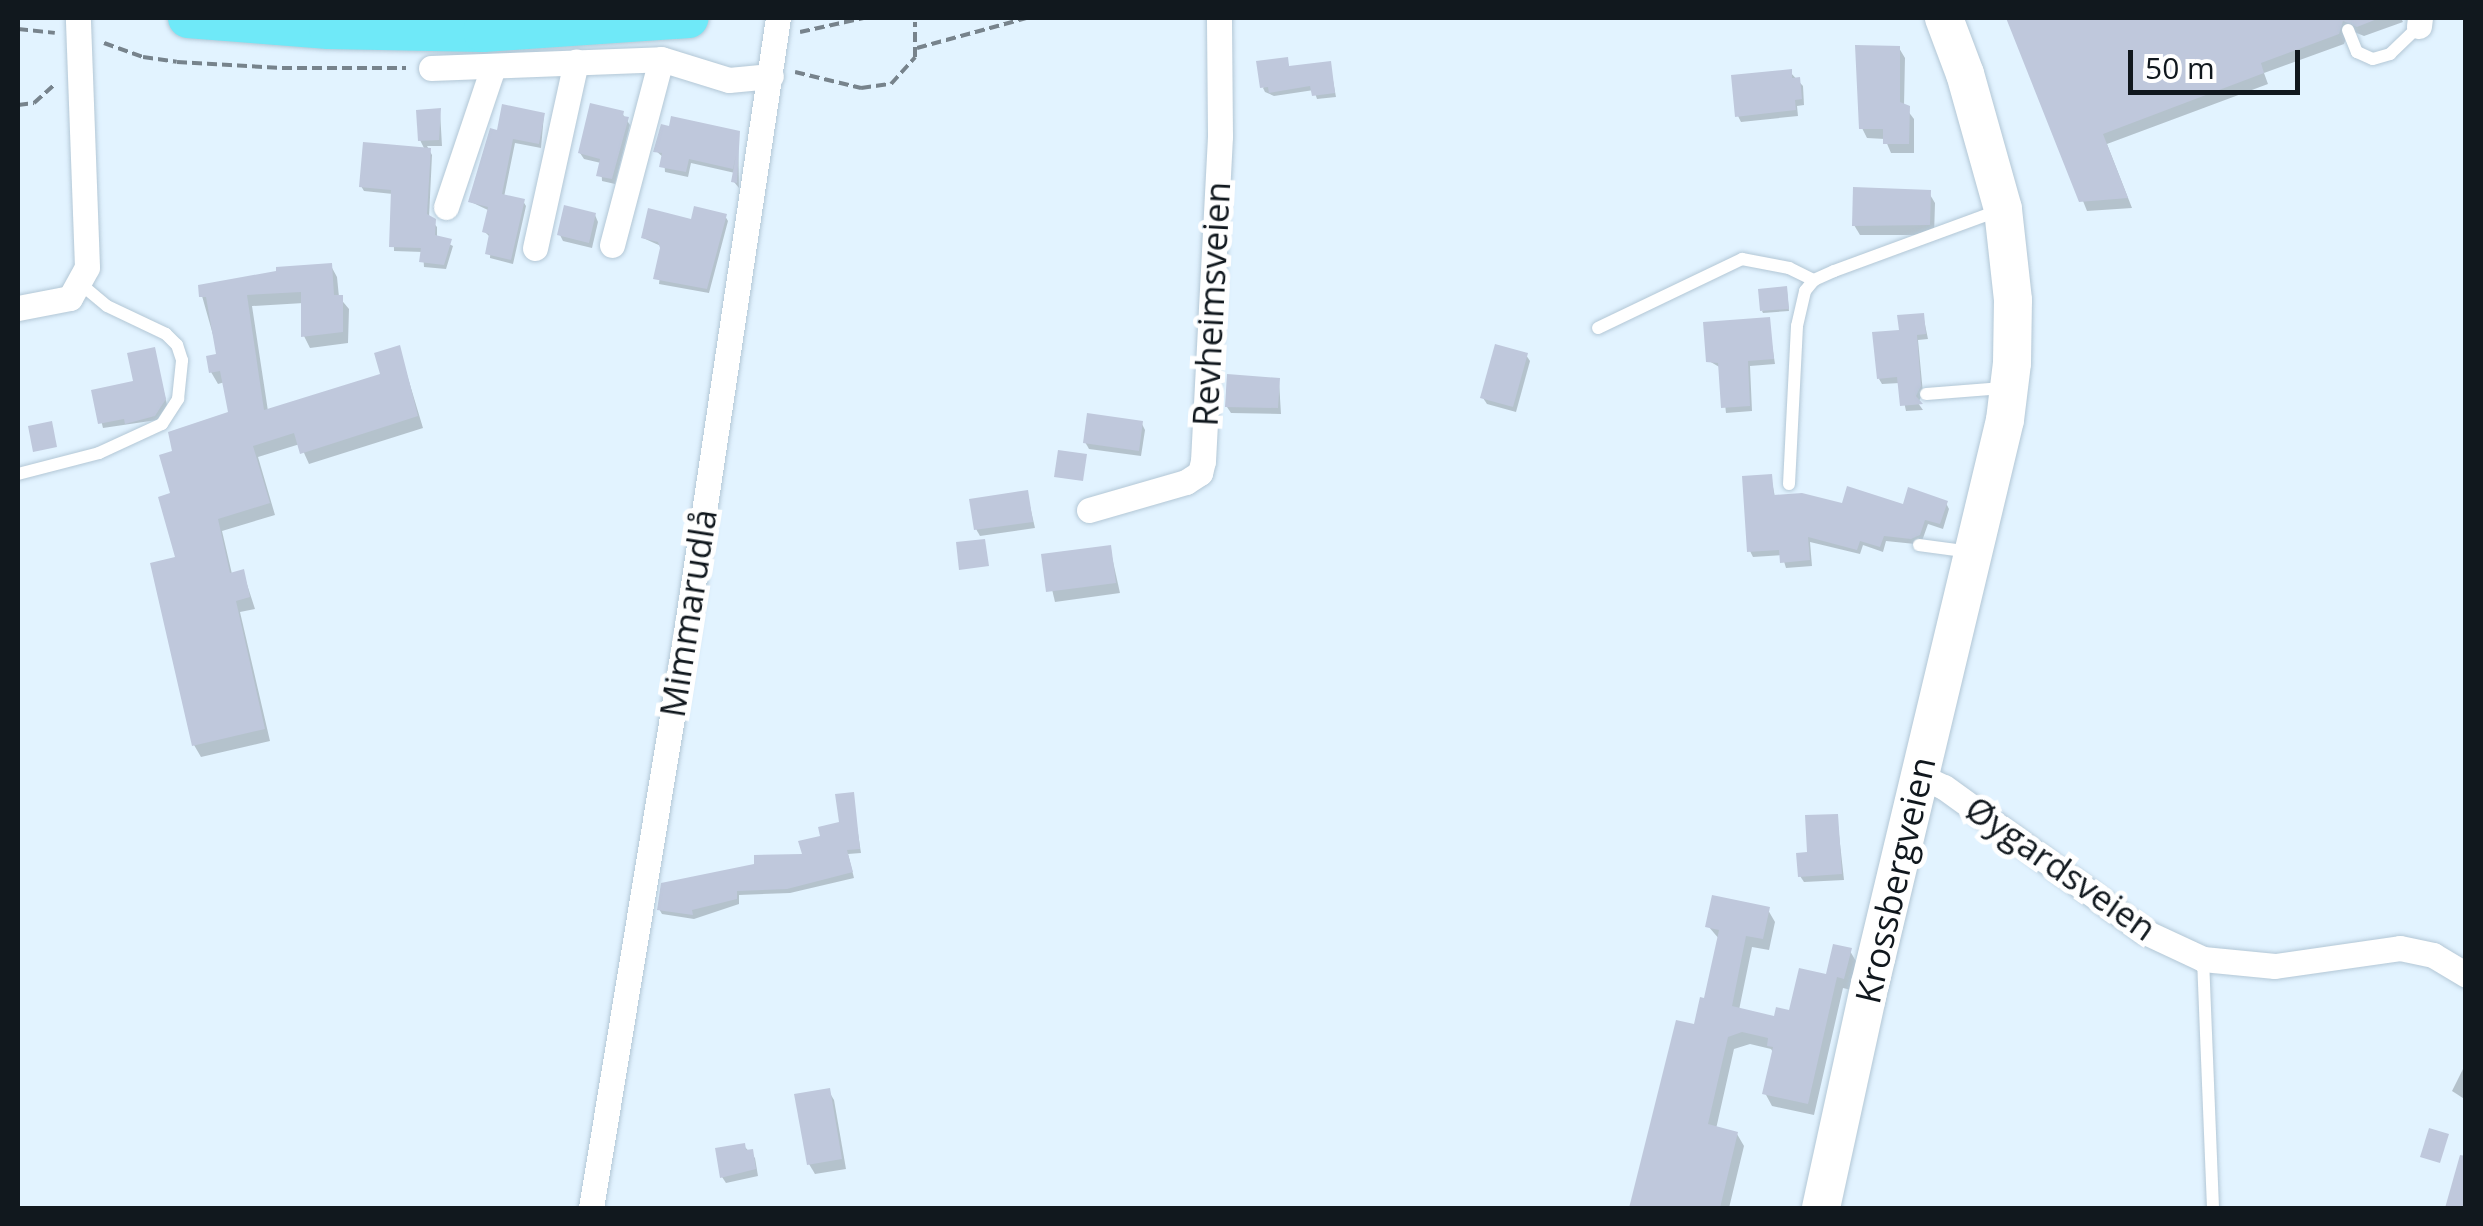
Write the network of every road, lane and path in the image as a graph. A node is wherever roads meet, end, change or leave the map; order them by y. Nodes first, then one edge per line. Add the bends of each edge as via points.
1 (188, 18) edge
2 (689, 18) edge
3 (778, 18) edge
4 (863, 18) edge
5 (1027, 18) edge
6 (1219, 18) edge
7 (1944, 18) edge
8 (916, 22) dead end
9 (2420, 22) edge
10 (78, 27) edge
11 (18, 29) edge
12 (2348, 30) dead end
13 (794, 40) dead end
14 (917, 48) junction
15 (661, 58) junction
16 (576, 61) junction
17 (493, 67) junction
18 (431, 68) joint
19 (59, 74) dead end
20 (771, 76) junction
21 (18, 105) edge
22 (446, 206) dead end
23 (2002, 209) junction
24 (612, 246) dead end
25 (535, 248) dead end
26 (1814, 280) junction
27 (82, 285) junction
28 (18, 308) edge
29 (1598, 328) dead end
30 (2009, 388) junction
31 (1926, 394) dead end
32 (18, 474) edge
33 (1789, 484) dead end
34 (1089, 510) dead end
35 (1920, 545) dead end
36 (1973, 553) junction
37 (1920, 776) junction
38 (2203, 959) junction
39 (2466, 974) edge
40 (591, 1208) edge
41 (1822, 1208) edge
42 (2213, 1208) edge

1 - 2 main road via 483,32
3 - 20 street, Mimmarudlå
4 - 13 path via 805,30
5 - 14 path
6 - 34 street, Revheimsveien via 1220,136 1200,473
7 - 23 street, Krossbergveien
8 - 14 path
9 - 12 lane via 2390,54 2373,60 2357,52
10 - 11 path
10 - 18 path via 177,62
10 - 27 street via 88,229
14 - 20 path via 902,76 876,88 790,71
15 - 16 street
15 - 20 street via 729,80
15 - 24 street
16 - 17 street
16 - 25 street
17 - 18 street
17 - 22 street
19 - 21 path via 46,95
20 - 40 street, Mimmarudlå
23 - 26 lane
23 - 30 street, Krossbergveien via 2013,300
26 - 29 lane via 1742,259
26 - 33 lane via 1799,302
27 - 28 street via 70,298
27 - 32 lane via 176,345 182,360 178,398 162,424 100,452
30 - 31 lane
30 - 36 street, Krossbergveien
35 - 36 lane
36 - 37 street, Krossbergveien
37 - 38 street, Øygardsveien via 2143,930
37 - 41 street, Krossbergveien
38 - 39 street, Øygardsveien via 2275,966 2400,948 2433,955
38 - 42 lane

